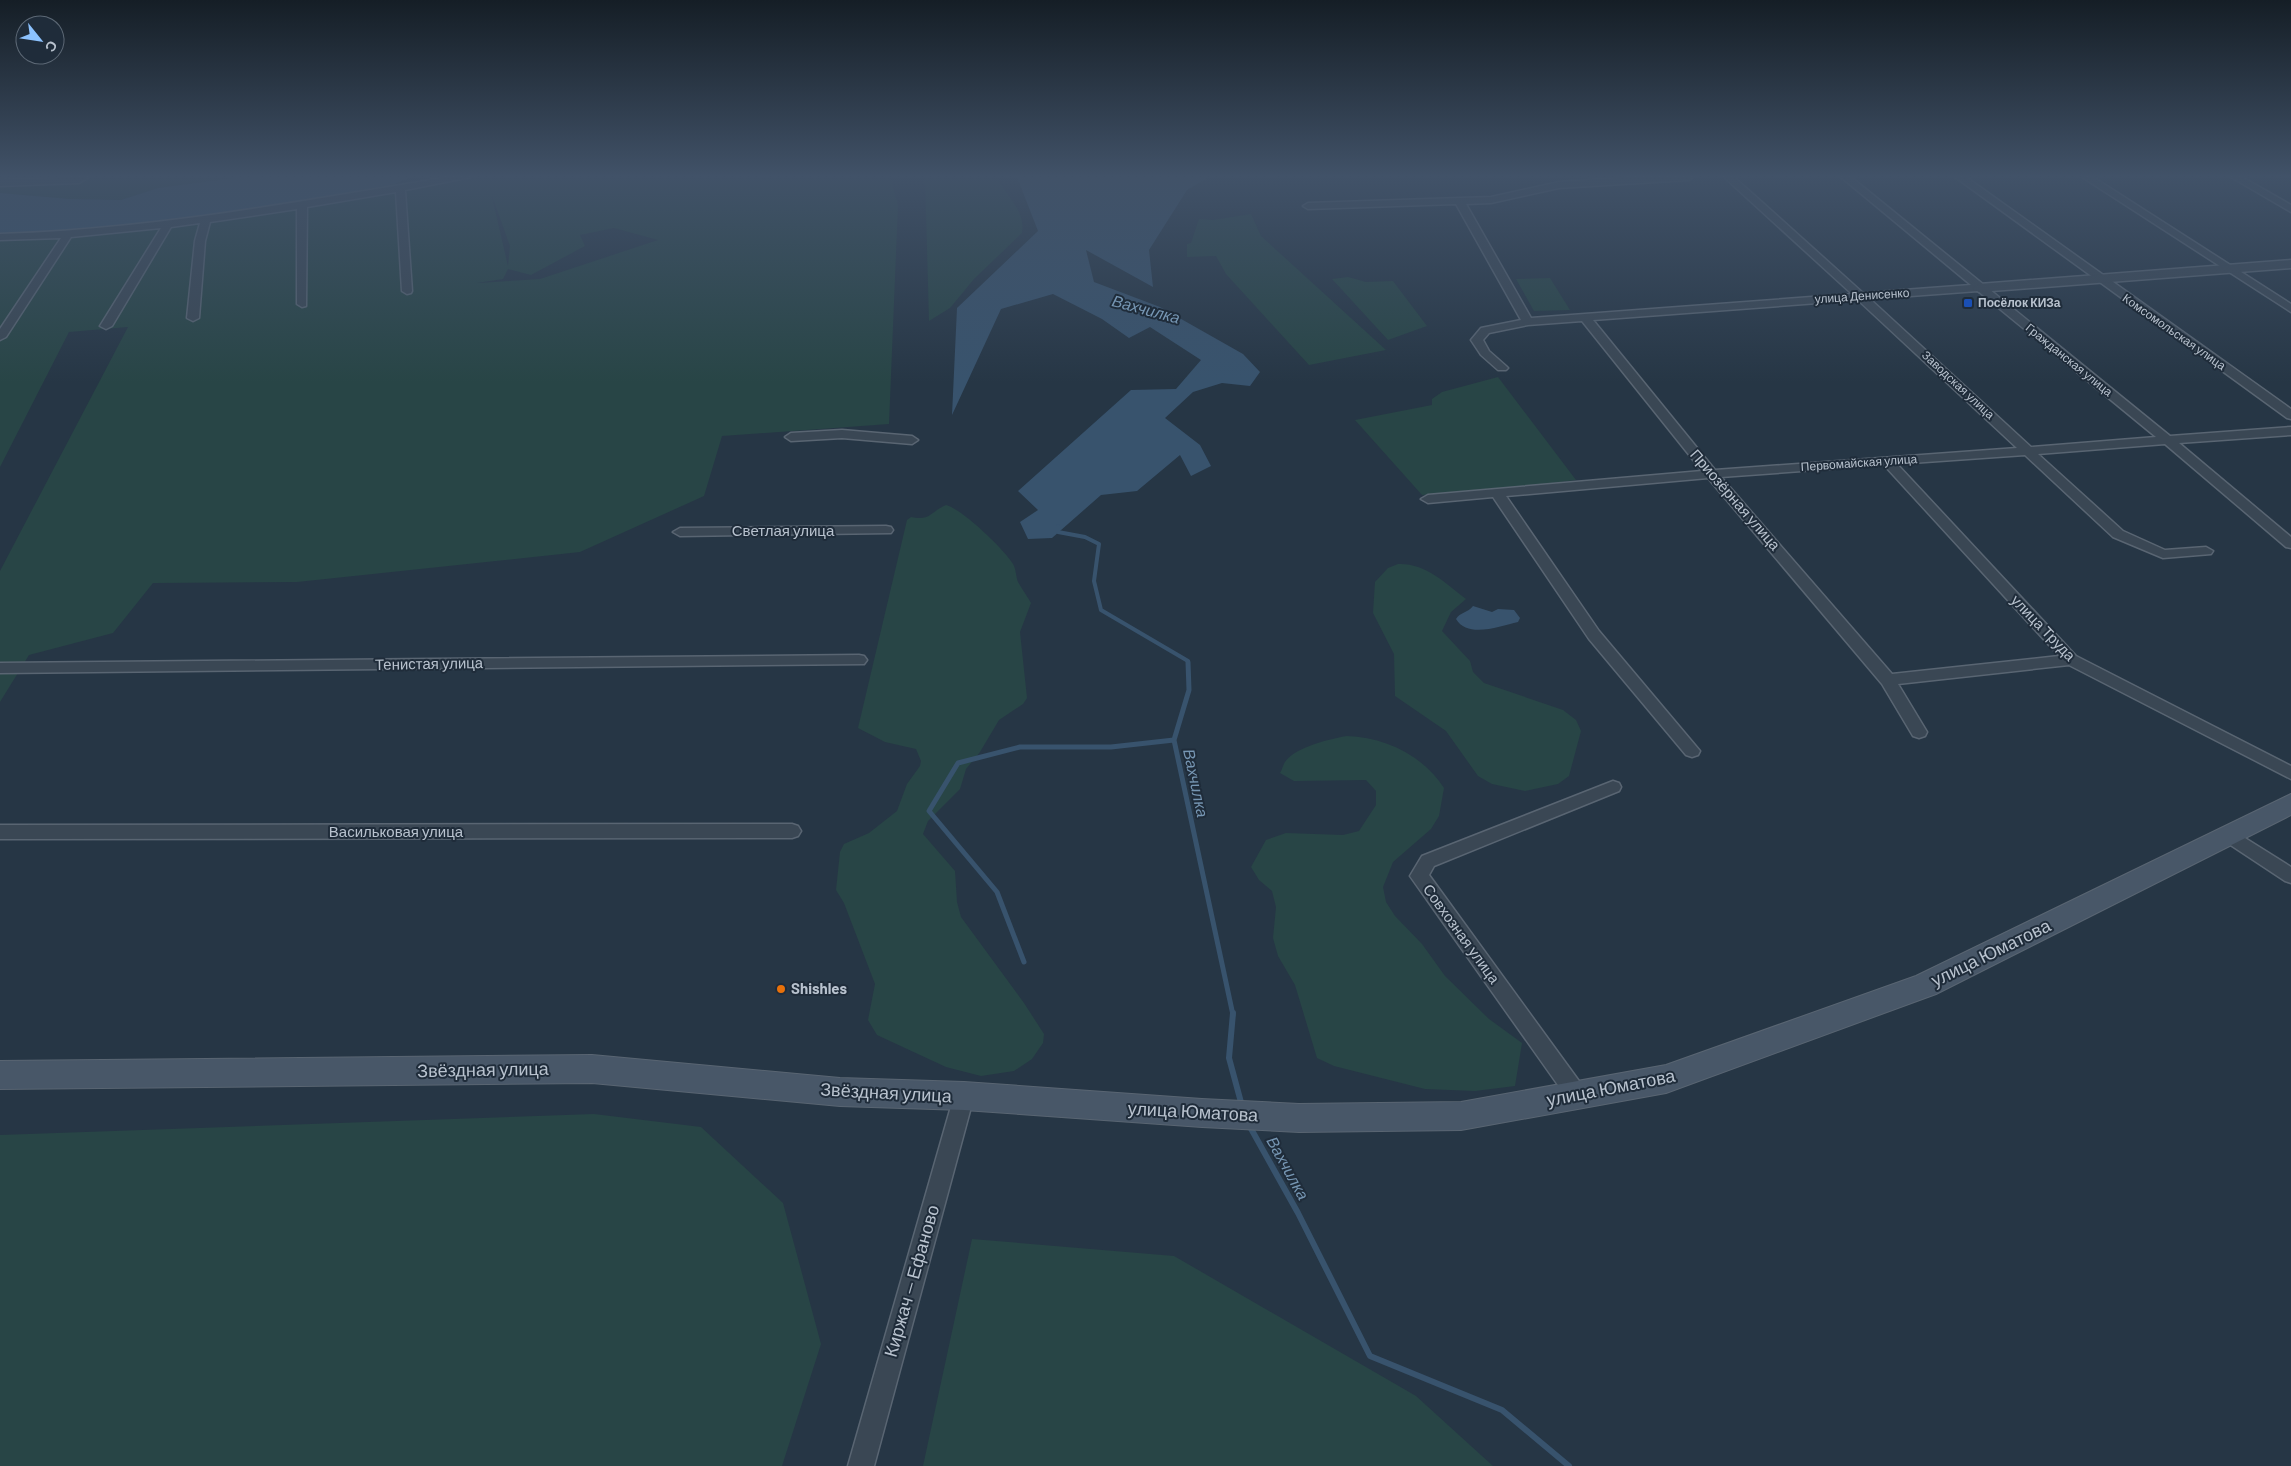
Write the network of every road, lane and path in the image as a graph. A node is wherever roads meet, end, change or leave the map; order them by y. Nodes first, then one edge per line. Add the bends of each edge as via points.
1 (61, 245) edge
2 (156, 245) edge
3 (200, 245) edge
4 (302, 245) edge
5 (404, 245) edge
6 (1485, 245) edge
7 (1804, 245) edge
8 (1928, 245) edge
9 (2053, 245) edge
10 (2194, 245) edge
11 (2291, 264) edge
12 (2229, 268) junction
13 (2098, 278) junction
14 (1979, 288) junction
15 (407, 291) dead end
16 (1860, 296) junction
17 (302, 304) dead end
18 (2291, 309) edge
19 (1585, 317) junction
20 (193, 318) dead end
21 (1528, 322) junction
22 (106, 326) dead end
23 (0, 337) edge
24 (1502, 368) dead end
25 (2291, 415) edge
26 (2291, 431) edge
27 (791, 437) dead end
28 (2166, 439) junction
29 (912, 440) dead end
30 (2030, 451) junction
31 (1887, 461) junction
32 (1713, 474) junction
33 (1497, 493) junction
34 (1428, 500) dead end
35 (886, 530) dead end
36 (680, 532) dead end
37 (2291, 544) edge
38 (2206, 551) dead end
39 (859, 660) dead end
40 (2070, 660) junction
41 (0, 668) edge
42 (1888, 680) junction
43 (1919, 732) dead end
44 (1692, 751) dead end
45 (2291, 773) edge
46 (1613, 787) dead end
47 (2291, 804) edge
48 (792, 831) dead end
49 (0, 832) edge
50 (2229, 835) junction
51 (2291, 876) edge
52 (0, 1075) edge
53 (1577, 1095) junction
54 (964, 1096) junction
55 (861, 1466) edge

1 - 23 street
2 - 22 street
3 - 20 street
4 - 17 street
5 - 15 street
6 - 21 street
7 - 16 street, Заводская улица
8 - 14 street, Гражданская улица
9 - 13 street, Комсомольская улица
10 - 12 street
11 - 12 street, улица Денисенко
12 - 13 street, улица Денисенко
12 - 18 street
13 - 14 street, улица Денисенко
13 - 25 street, Комсомольская улица
14 - 16 street, улица Денисенко
14 - 28 street, Гражданская улица
16 - 19 street, улица Денисенко
16 - 30 street, Заводская улица
19 - 21 street, улица Денисенко
19 - 32 street, Приозёрная улица via 1631,378
21 - 24 street, улица Денисенко via 1485,330 1477,340
26 - 28 street, Первомайская улица
27 - 29 street via 842,434
28 - 30 street, Первомайская улица
28 - 37 street, Гражданская улица
30 - 31 street, Первомайская улица
30 - 38 street, Заводская улица via 2118,534 2163,554
31 - 32 street, Первомайская улица
31 - 40 street, улица Труда
32 - 33 street, Первомайская улица
32 - 42 street, Приозёрная улица
33 - 34 street, Первомайская улица
33 - 44 street via 1594,635
35 - 36 street, Светлая улица
39 - 41 street, Тенистая улица
40 - 42 street
40 - 45 street, улица Труда
42 - 43 street, Приозёрная улица
46 - 53 street, Совхозная улица via 1428,860 1419,876
47 - 50 main road, улица Юматова
48 - 49 street, Васильковая улица
50 - 51 street
50 - 53 main road, улица Юматова via 1926,985 1666,1079
52 - 54 main road, Звёздная улица via 592,1069 840,1092
53 - 54 main road, улица Юматова via 1461,1116 1300,1118
54 - 55 street, Киржач — Ефаново

